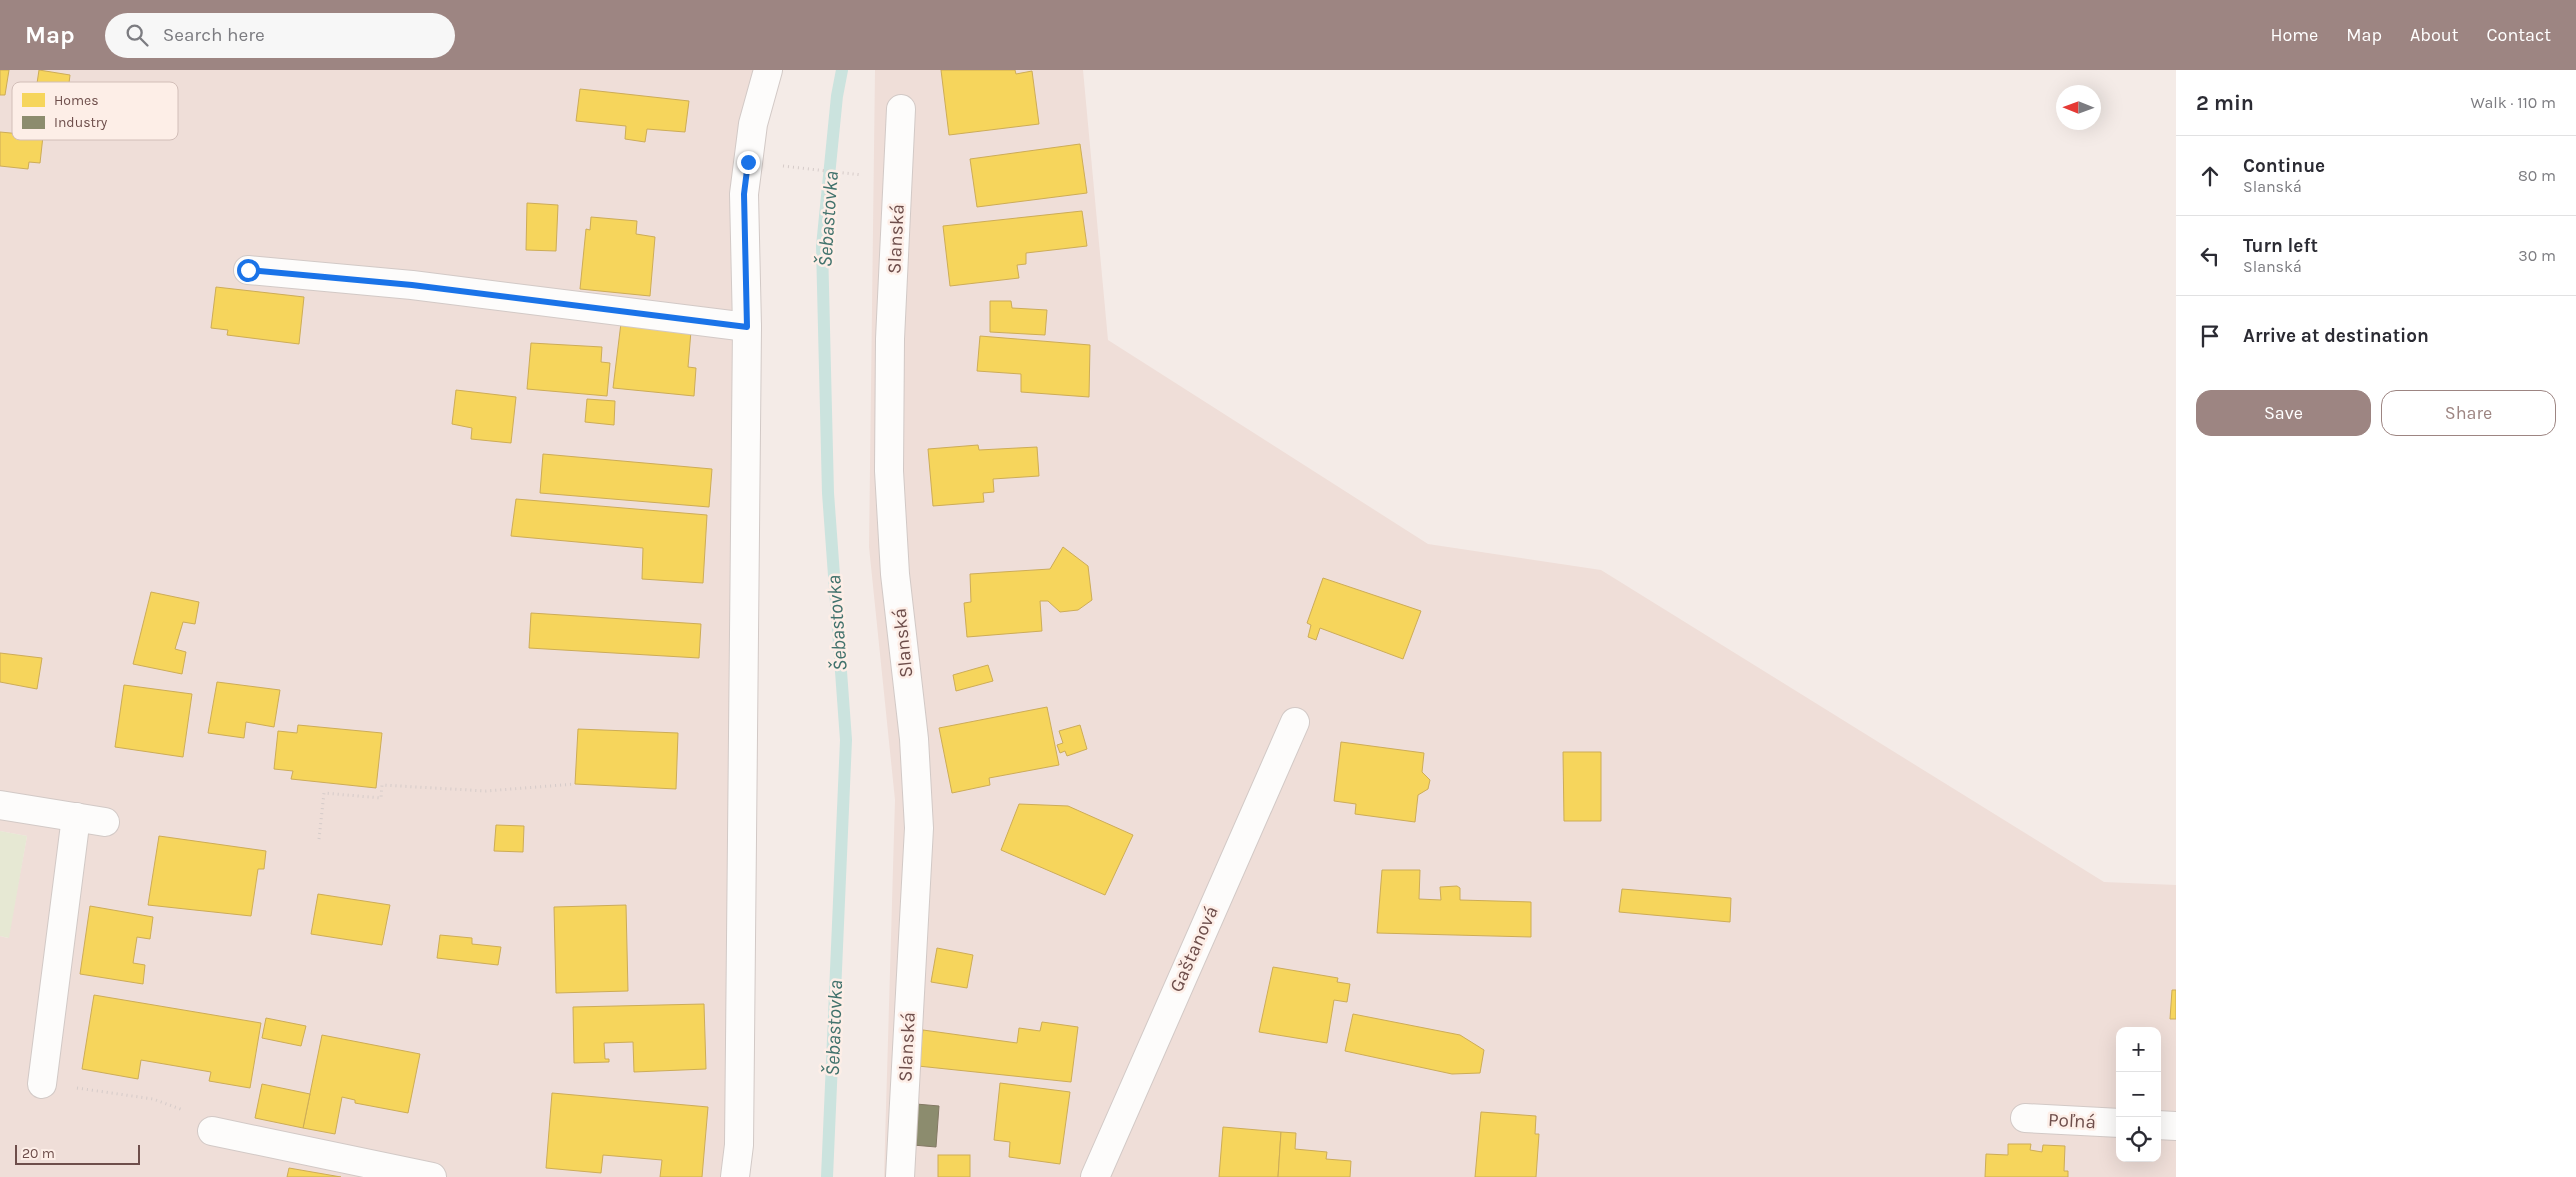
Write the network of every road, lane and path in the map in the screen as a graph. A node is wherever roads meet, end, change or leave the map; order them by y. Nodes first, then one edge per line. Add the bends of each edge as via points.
1 (768, 70) edge
2 (901, 109) dead end
3 (796, 167) dead end
4 (865, 175) dead end
5 (248, 270) dead end
6 (747, 327) junction
7 (1295, 722) dead end
8 (575, 784) dead end
9 (0, 805) edge
10 (76, 817) junction
11 (105, 822) dead end
12 (319, 839) dead end
13 (42, 1084) joint
14 (2025, 1118) dead end
15 (2116, 1123) edge
16 (2161, 1125) edge
17 (2176, 1126) edge
18 (212, 1130) joint
19 (432, 1177) edge
20 (735, 1177) edge
21 (900, 1177) edge
22 (1095, 1177) edge

1 - 6 street via 753,124 744,194
2 - 21 street, Slanská via 890,339 889,471 895,574 914,739 919,828
3 - 4 path
5 - 6 street via 412,285
6 - 20 street via 739,1145
7 - 22 street, Gaštanová
8 - 12 path via 486,791 382,785 381,798 324,793
9 - 10 street
10 - 11 street
10 - 13 street
13 - 18 path via 153,1099 187,1112
14 - 15 street, Poľná
16 - 17 street
18 - 19 street

